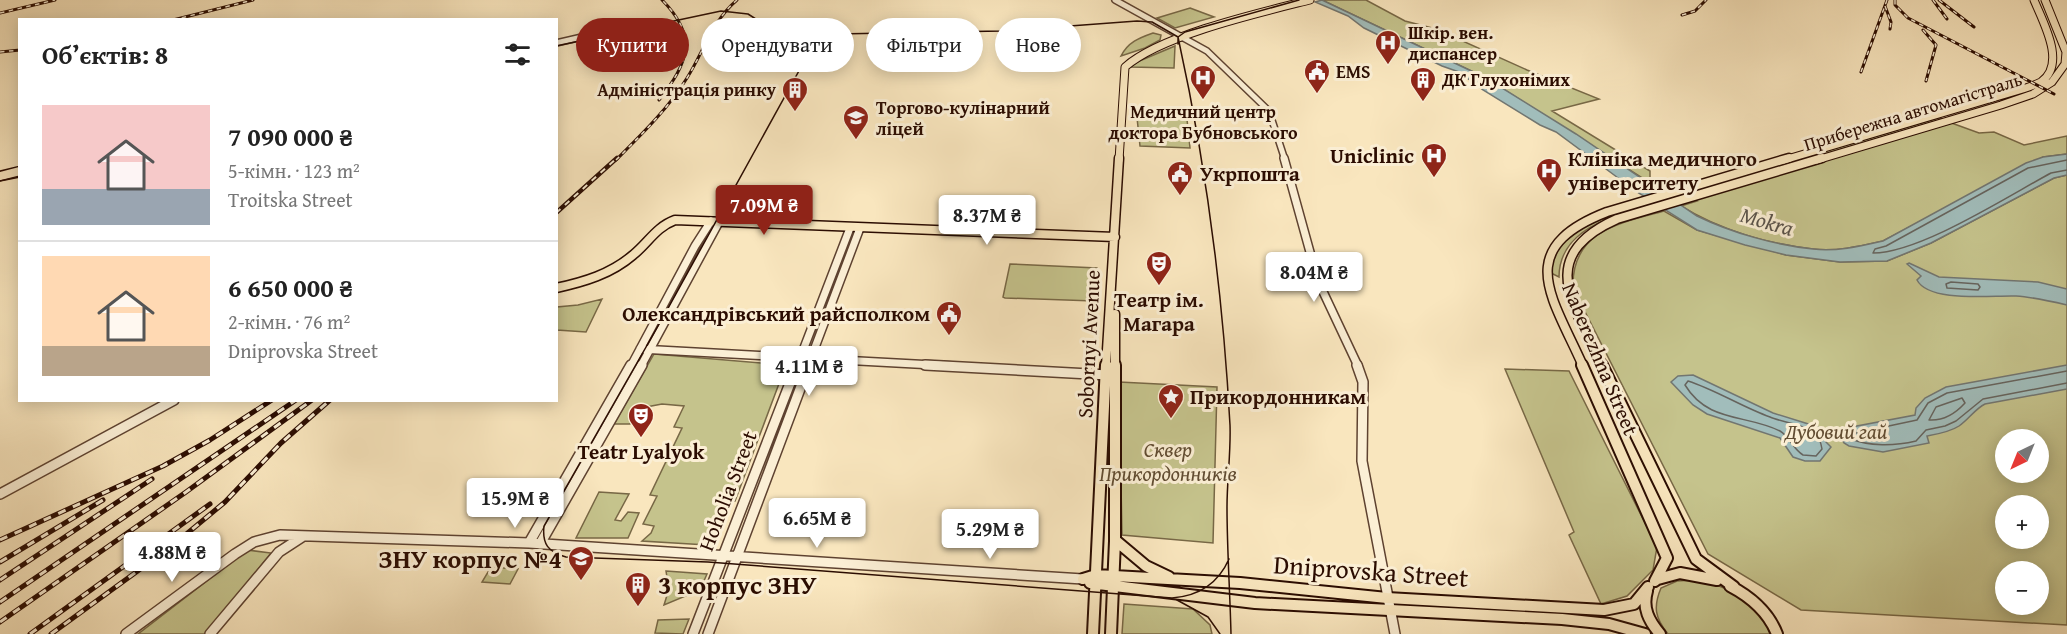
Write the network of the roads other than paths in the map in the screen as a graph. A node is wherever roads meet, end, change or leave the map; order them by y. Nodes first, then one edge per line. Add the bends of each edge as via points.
1 (1115, 0) edge
2 (1310, 0) edge
3 (2034, 0) edge
4 (2045, 0) edge
5 (1294, 1) edge
6 (1177, 37) junction
7 (576, 38) edge
8 (558, 43) edge
9 (1948, 112) junction
10 (1934, 116) junction
11 (1960, 117) junction
12 (1946, 121) junction
13 (18, 172) edge
14 (0, 176) edge
15 (1680, 190) joint
16 (1691, 197) joint
17 (1627, 211) junction
18 (715, 221) junction
19 (850, 228) junction
20 (860, 228) junction
21 (1115, 237) junction
22 (558, 288) edge
23 (640, 350) junction
24 (650, 351) junction
25 (799, 358) junction
26 (810, 359) junction
27 (1110, 375) junction
28 (170, 402) edge
29 (0, 494) edge
30 (306, 534) junction
31 (1115, 540) junction
32 (528, 543) junction
33 (540, 544) junction
34 (722, 556) junction
35 (736, 558) junction
36 (1083, 579) joint
37 (1095, 580) junction
38 (1177, 580) junction
39 (1113, 582) junction
40 (1652, 584) junction
41 (1734, 588) junction
42 (1388, 604) junction
43 (126, 634) edge
44 (210, 634) edge
45 (693, 634) edge
46 (708, 634) edge
47 (1092, 634) edge
48 (1111, 634) edge
49 (1395, 634) edge
50 (1645, 634) edge
51 (1660, 634) edge
52 (1777, 634) edge

1 - 6 street
2 - 5 main road, Sobornyi Avenue
3 - 9 main road, Прибережна автомагістраль via 2054,49 2052,70 2030,87
4 - 11 main road, Прибережна автомагістраль via 2066,52 2067,65 2062,76 2031,95
5 - 6 main road, Sobornyi Avenue
6 - 21 main road, Sobornyi Avenue via 1126,63
6 - 42 street via 1214,56 1269,111 1318,281 1363,382 1362,461
7 - 8 street
9 - 10 main road, Прибережна автомагістраль
9 - 11 main road
10 - 12 main road
10 - 15 main road, Прибережна автомагістраль
11 - 12 main road, Прибережна автомагістраль
12 - 16 main road, Прибережна автомагістраль
13 - 14 main road
15 - 17 main road, Naberezhna Street
16 - 17 main road, Naberezhna Street
17 - 40 main road, Naberezhna Street via 1588,219 1565,234 1548,256 1545,277 1667,558
17 - 41 main road via 1596,228 1572,252 1565,269 1567,291 1696,559
18 - 19 main road
18 - 22 main road via 666,222 618,266 580,283
18 - 23 street via 695,246
18 - 24 street
19 - 20 main road
19 - 25 street, Hoholia Street
20 - 21 main road
20 - 26 street, Hoholia Street
21 - 27 main road, Sobornyi Avenue
23 - 24 street
23 - 32 street
24 - 25 street
24 - 33 street
25 - 26 street
25 - 34 street, Hoholia Street
26 - 27 street
26 - 35 street, Hoholia Street
27 - 31 main road, Sobornyi Avenue
27 - 37 main road, Sobornyi Avenue
28 - 29 street
30 - 32 street, Dniprovska Street
30 - 43 street, Dniprovska Street via 254,542
30 - 44 street via 278,553
31 - 38 main road via 1156,573
31 - 39 main road, Sobornyi Avenue
32 - 33 street, Dniprovska Street
33 - 34 street, Dniprovska Street
34 - 35 street, Dniprovska Street
34 - 45 street, Hoholia Street
35 - 36 street, Dniprovska Street
35 - 46 street, Hoholia Street
36 - 37 main road, Dniprovska Street
37 - 39 main road, Dniprovska Street
37 - 47 main road, Sobornyi Avenue
38 - 39 main road, Dniprovska Street
38 - 42 main road, Dniprovska Street via 1240,584
39 - 42 main road, Dniprovska Street via 1245,602 1322,608
39 - 48 main road, Sobornyi Avenue
40 - 41 main road via 1664,576 1689,573
40 - 42 main road, Dniprovska Street via 1634,604 1604,610
40 - 51 main road via 1645,596 1645,606
41 - 52 main road via 1759,606
42 - 49 street
42 - 50 main road, Dniprovska Street via 1609,624

